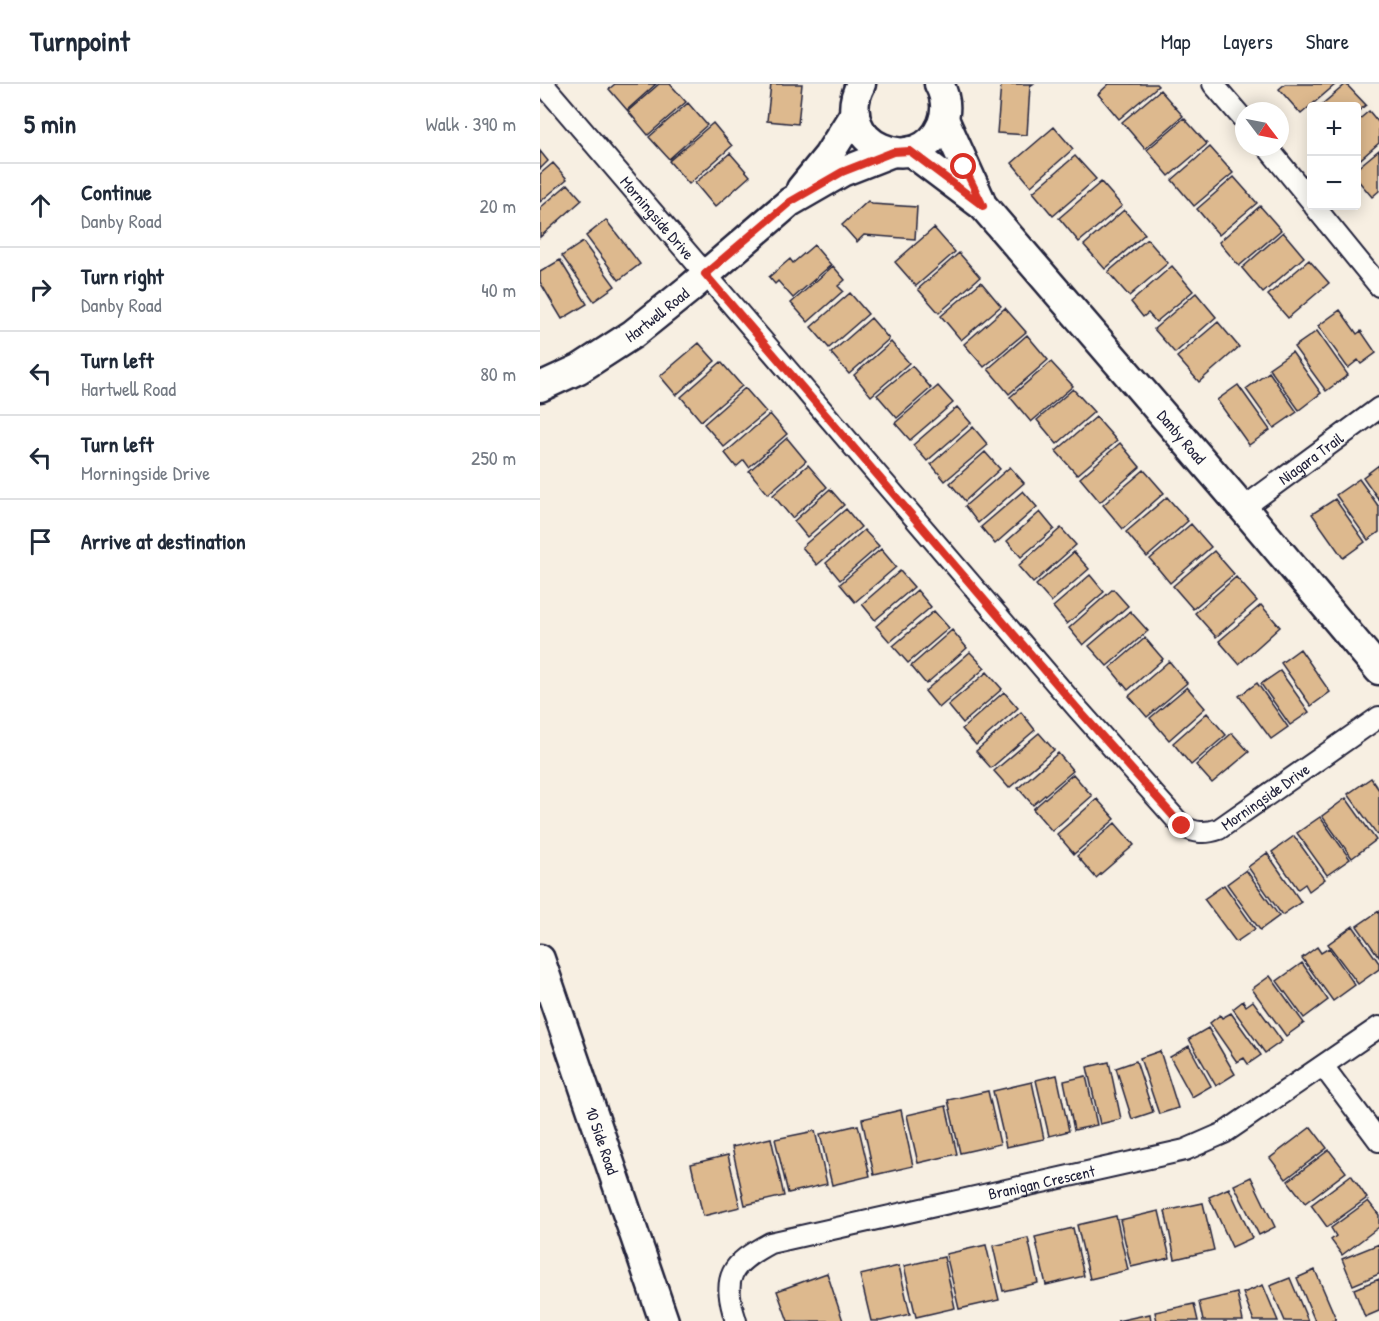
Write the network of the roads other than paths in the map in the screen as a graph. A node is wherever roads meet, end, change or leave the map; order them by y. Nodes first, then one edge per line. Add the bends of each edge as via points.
1 (543, 84) edge
2 (1214, 84) edge
3 (855, 94) edge
4 (946, 97) edge
5 (1235, 109) edge
6 (902, 152) junction
7 (1274, 156) edge
8 (1307, 197) edge
9 (790, 202) junction
10 (983, 206) junction
11 (1318, 210) edge
12 (705, 274) junction
13 (1379, 286) edge
14 (540, 387) edge
15 (1379, 408) edge
16 (1243, 508) junction
17 (1379, 670) edge
18 (1379, 717) edge
19 (540, 959) edge
20 (1379, 1027) edge
21 (1323, 1066) junction
22 (1379, 1141) edge
23 (664, 1321) edge
24 (736, 1321) edge

1 - 12 street, Morningside Drive
2 - 5 street
3 - 6 street, Danby Road via 857,122 865,136 878,147
3 - 9 street, Hartwell Road via 828,156
4 - 6 street, Hartwell Road via 937,134 918,149
4 - 10 street, Danby Road via 964,167
6 - 9 street, Hartwell Road via 842,172
6 - 10 street, Danby Road
7 - 8 street
9 - 12 street, Hartwell Road
10 - 16 street, Danby Road
11 - 13 street
12 - 14 street, Hartwell Road via 605,354
12 - 18 street, Morningside Drive via 1182,826 1193,832 1219,830
15 - 16 street, Niagara Trail
16 - 17 street, Danby Road
19 - 23 street, 10 Side Road
20 - 21 street, Branigan Crescent
21 - 22 street
21 - 24 street, Branigan Crescent via 1224,1132 1185,1150 770,1243 735,1266 729,1282 729,1302

